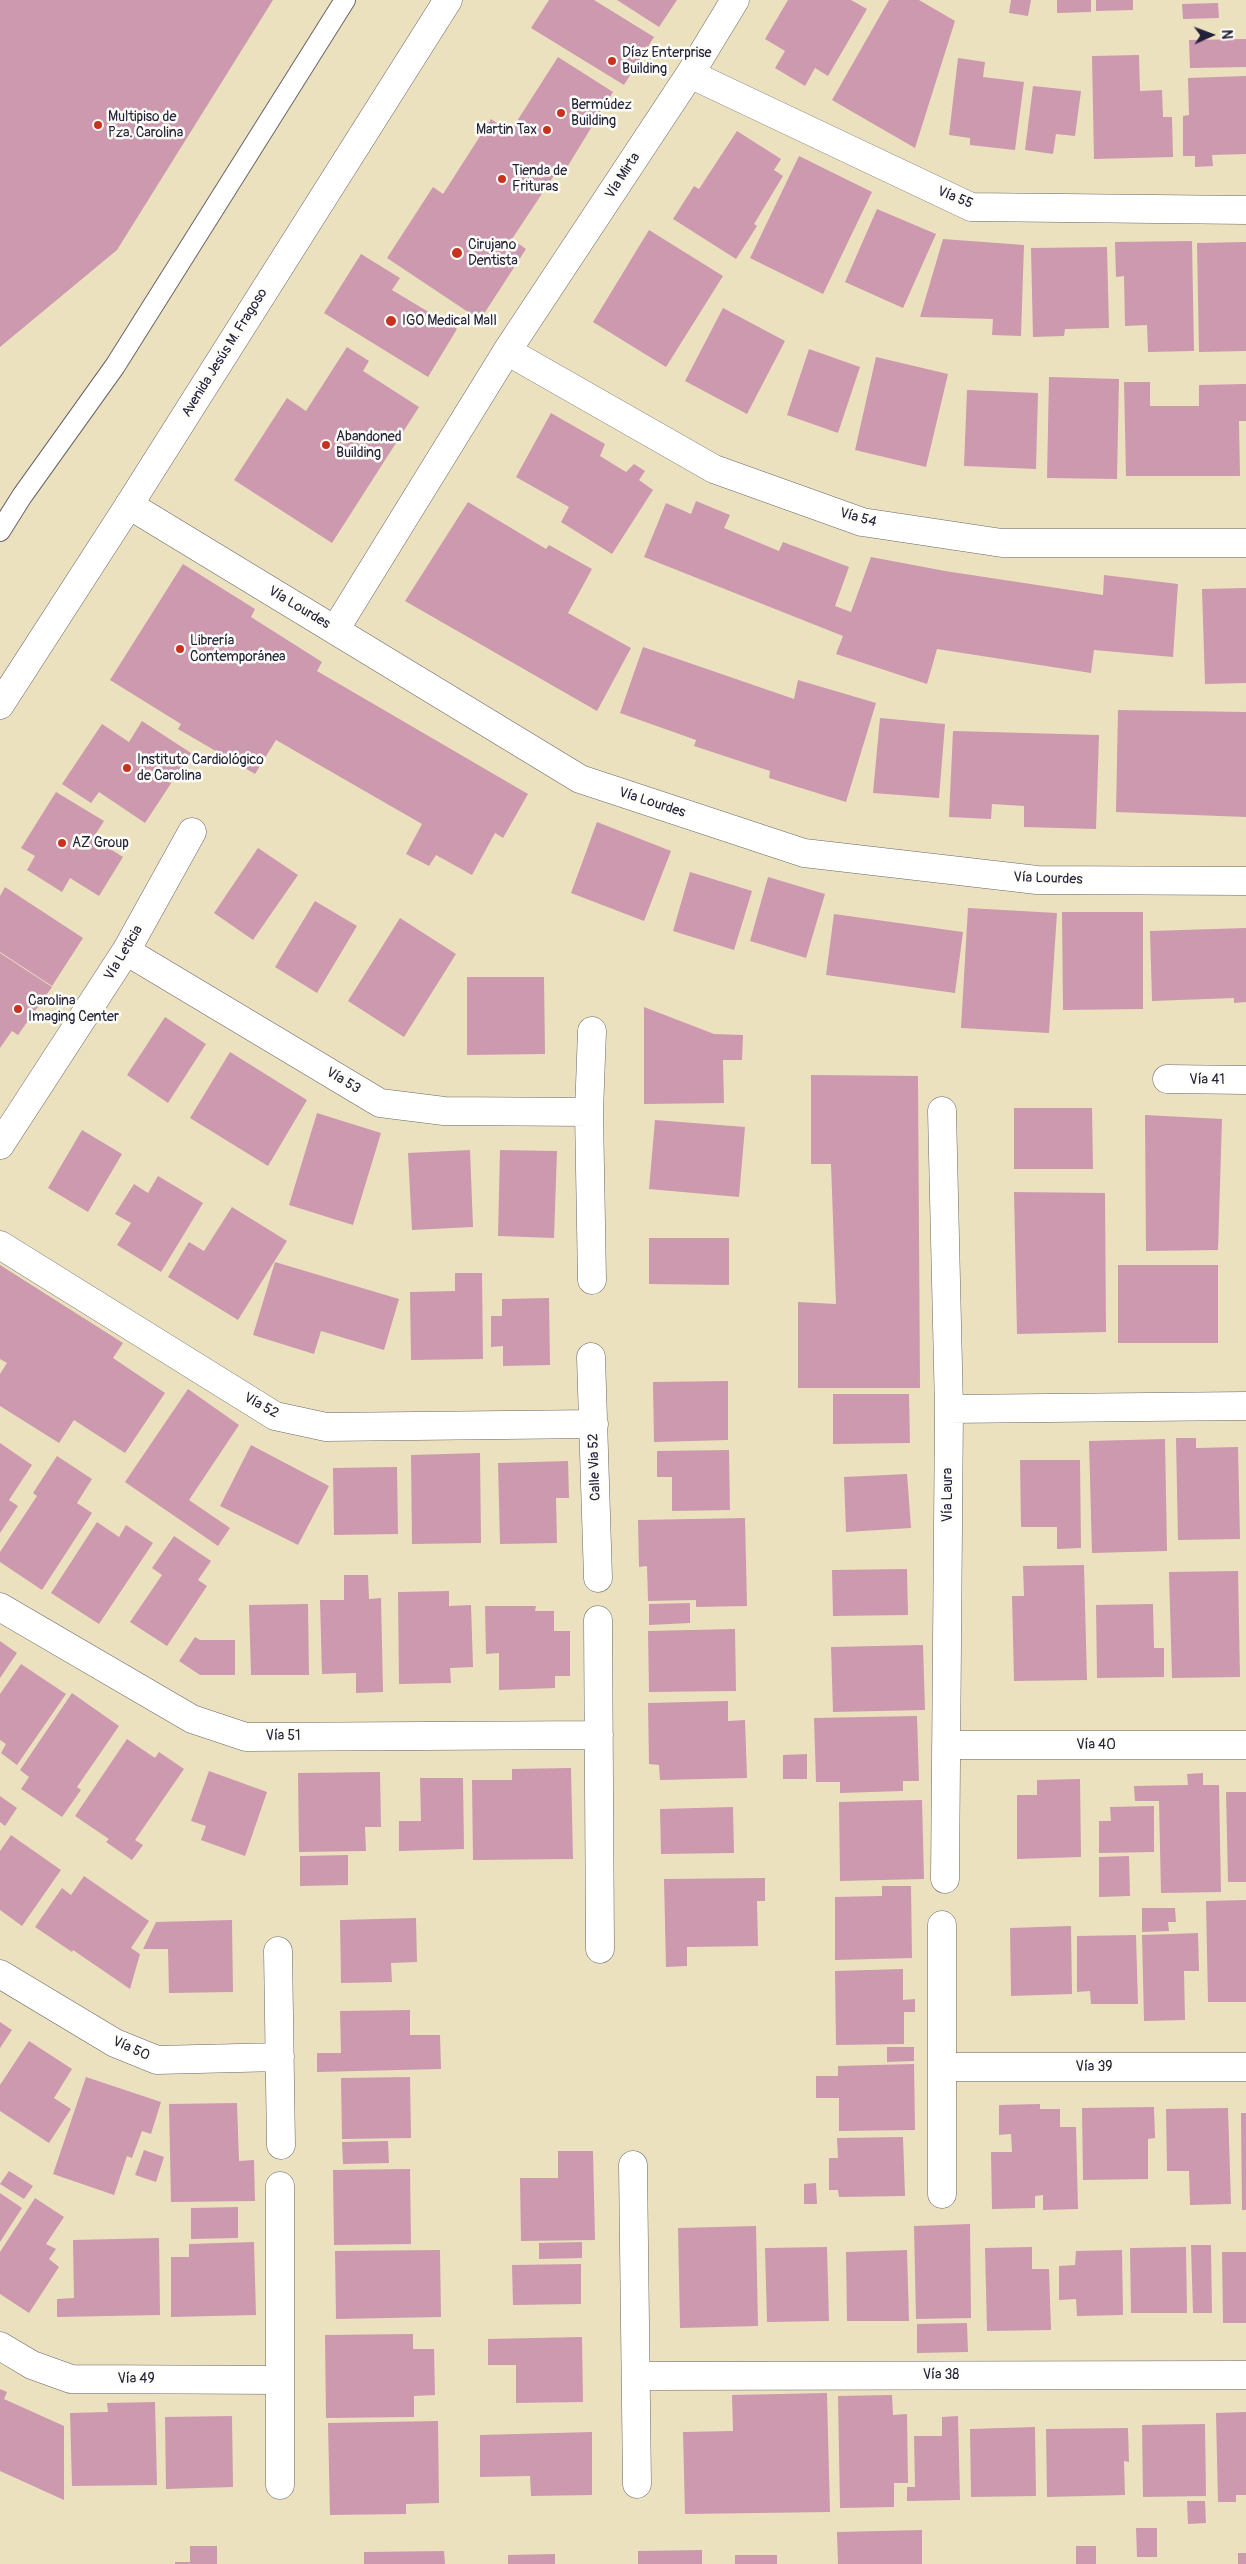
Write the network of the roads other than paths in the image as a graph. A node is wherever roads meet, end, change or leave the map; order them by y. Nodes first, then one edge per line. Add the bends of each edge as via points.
1 (345, 0) edge
2 (448, 0) edge
3 (735, 0) edge
4 (690, 74) junction
5 (1246, 210) edge
6 (507, 351) junction
7 (129, 505) junction
8 (1, 526) edge
9 (1246, 543) edge
10 (335, 630) junction
11 (0, 705) edge
12 (192, 832) dead end
13 (1246, 880) edge
14 (126, 951) junction
15 (592, 1031) dead end
16 (1167, 1079) dead end
17 (1246, 1080) edge
18 (942, 1111) dead end
19 (589, 1112) junction
20 (0, 1145) edge
21 (0, 1245) edge
22 (592, 1280) dead end
23 (591, 1357) dead end
24 (1246, 1406) edge
25 (949, 1409) junction
26 (594, 1424) junction
27 (598, 1578) dead end
28 (0, 1607) edge
29 (598, 1620) dead end
30 (599, 1735) junction
31 (946, 1745) junction
32 (1246, 1745) edge
33 (945, 1880) dead end
34 (942, 1925) dead end
35 (600, 1949) dead end
36 (278, 1951) dead end
37 (0, 1974) edge
38 (280, 2057) junction
39 (942, 2067) junction
40 (1246, 2067) edge
41 (281, 2145) dead end
42 (633, 2165) dead end
43 (280, 2186) dead end
44 (942, 2194) dead end
45 (0, 2346) edge
46 (1246, 2375) edge
47 (636, 2376) junction
48 (280, 2380) junction
49 (637, 2484) dead end
50 (280, 2485) dead end

1 - 8 lane via 115,366
2 - 7 street, Avenida Jesús M. Fragoso
3 - 4 street, Vía Mirta
4 - 5 street, Vía 55 via 971,207
4 - 6 street, Vía Mirta
6 - 9 street, Vía 54 via 714,469 862,522 1002,543
6 - 10 street, Vía Mirta
7 - 10 street, Vía Lourdes
7 - 11 street, Avenida Jesús M. Fragoso
10 - 13 street, Vía Lourdes via 580,779 804,853 1037,880
12 - 14 street, Vía Leticia
14 - 19 street, Vía 53 via 380,1103 444,1111
14 - 20 street, Vía Leticia
15 - 19 street
16 - 17 street, Vía 41
18 - 25 street, Vía Laura
19 - 22 street
21 - 26 street, Vía 52 via 275,1416 326,1427
23 - 26 street, Calle Via 52
24 - 25 street
25 - 31 street, Vía Laura
26 - 27 street, Calle Via 52
28 - 30 street, Vía 51 via 192,1719 246,1736
29 - 30 street
30 - 35 street
31 - 32 street, Vía 40
31 - 33 street, Vía Laura
34 - 39 street
36 - 38 street
37 - 38 street, Vía 50 via 115,2042 156,2060
38 - 41 street
39 - 40 street, Vía 39
39 - 44 street
42 - 47 street
43 - 48 street
45 - 48 street, Vía 49 via 32,2365 71,2379
46 - 47 street, Vía 38
47 - 49 street
48 - 50 street

